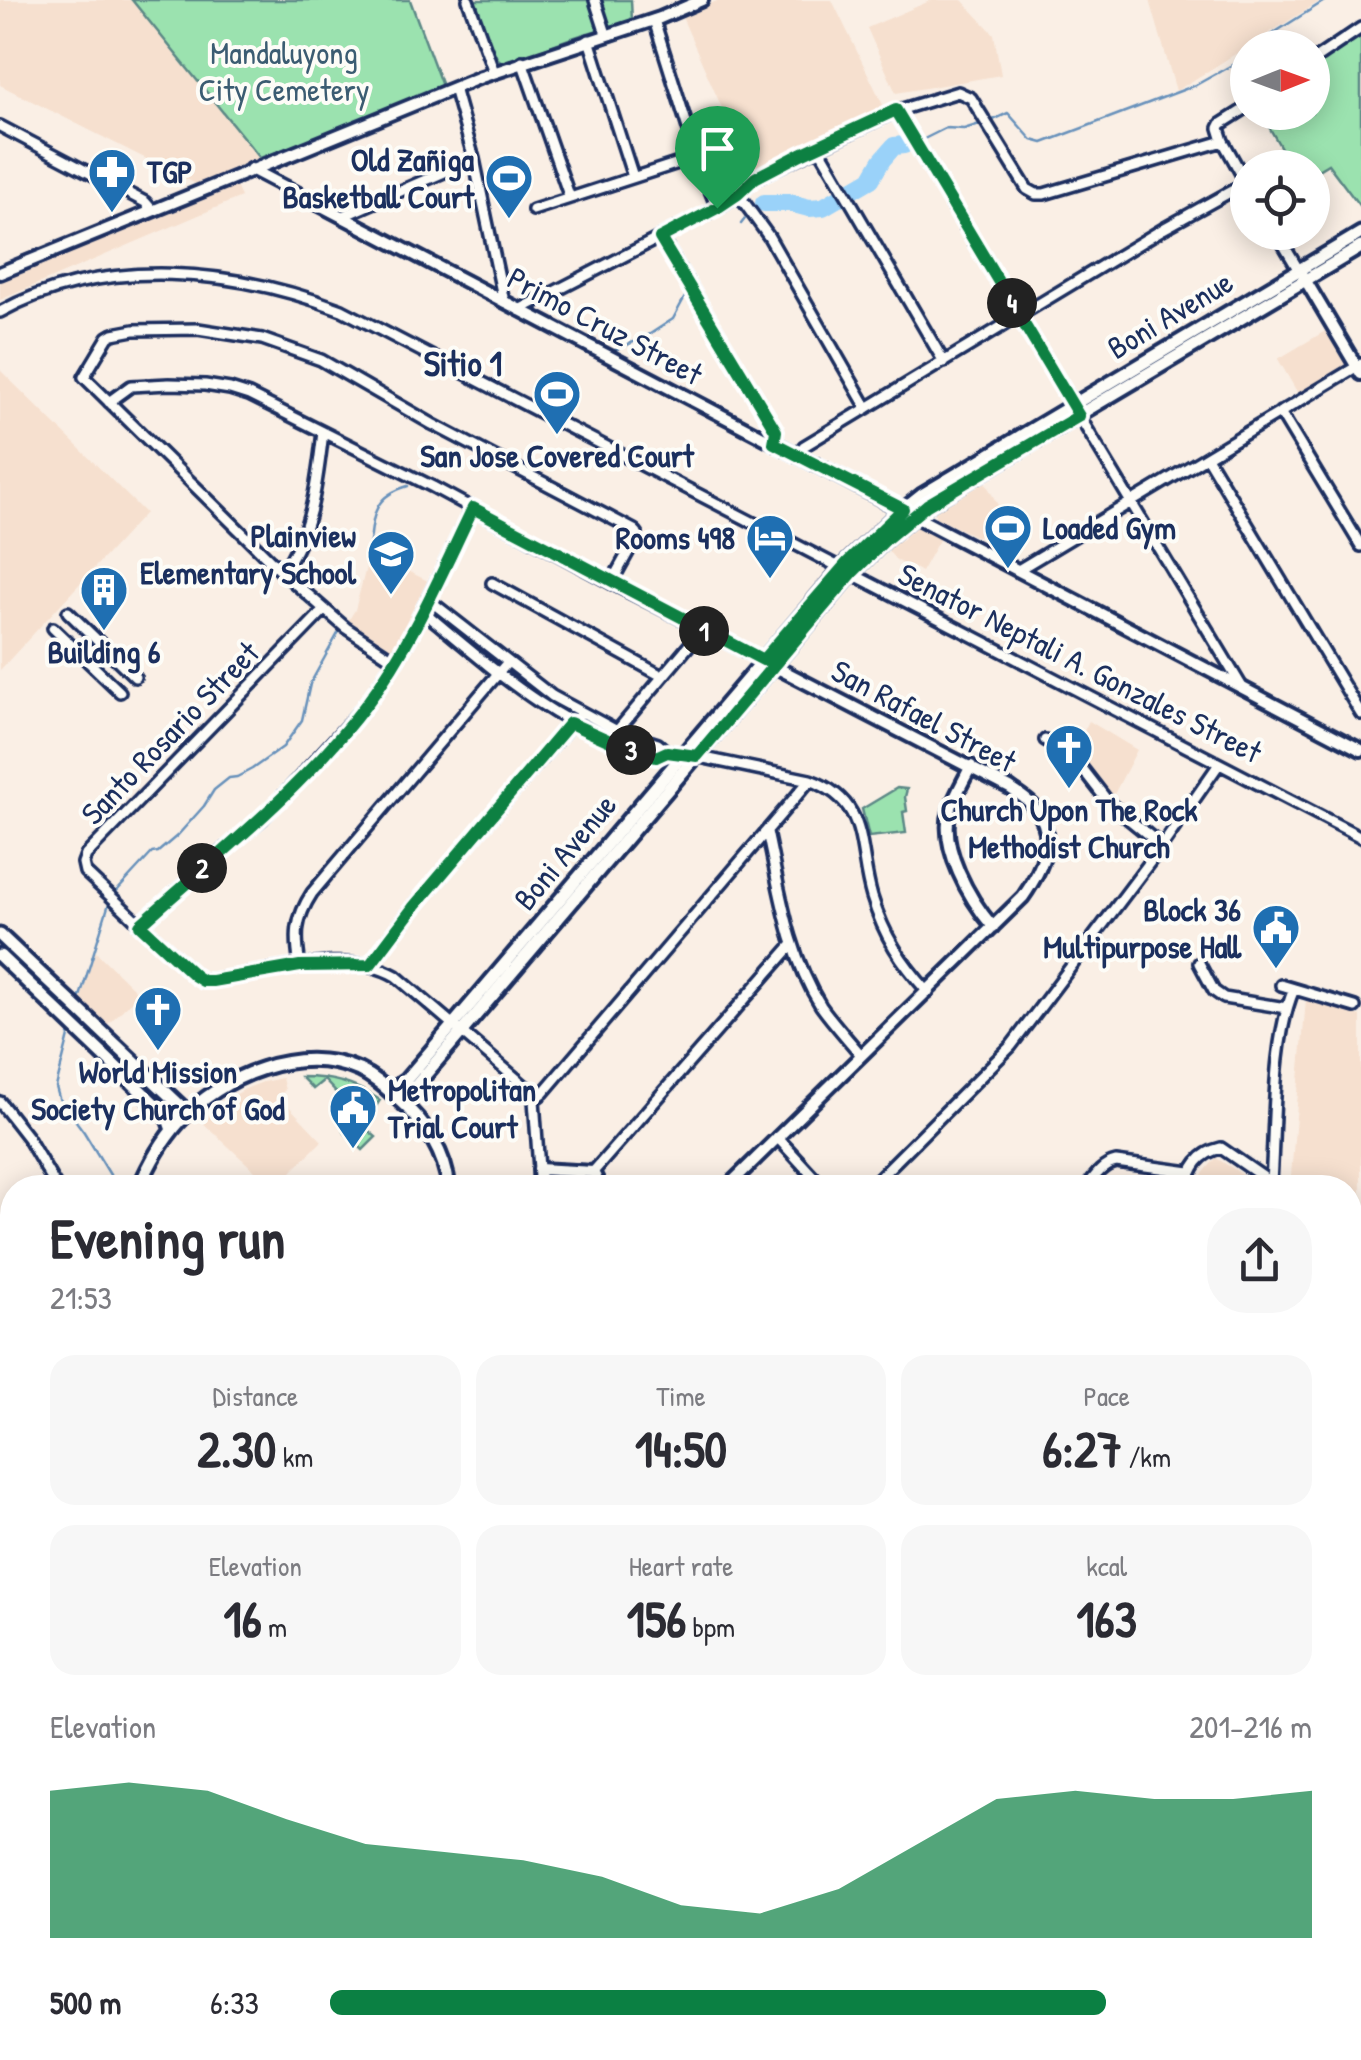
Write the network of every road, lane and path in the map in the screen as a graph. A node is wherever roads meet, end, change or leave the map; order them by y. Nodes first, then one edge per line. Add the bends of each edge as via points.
1 (468, 0) edge
2 (594, 0) edge
3 (702, 0) edge
4 (654, 20) junction
5 (1361, 28) edge
6 (606, 34) junction
7 (589, 40) junction
8 (1330, 49) edge
9 (522, 61) junction
10 (494, 72) junction
11 (454, 88) junction
12 (896, 110) junction
13 (1230, 118) edge
14 (0, 126) edge
15 (1223, 141) junction
16 (818, 146) junction
17 (1230, 154) edge
18 (697, 157) junction
19 (474, 159) junction
20 (251, 169) junction
21 (634, 177) junction
22 (738, 194) junction
23 (1230, 194) edge
24 (570, 198) junction
25 (717, 208) junction
26 (152, 210) junction
27 (534, 210) dead end
28 (343, 216) junction
29 (1361, 233) edge
30 (660, 238) junction
31 (1361, 247) edge
32 (1286, 250) edge
33 (0, 273) edge
34 (1301, 275) junction
35 (504, 302) junction
36 (519, 310) junction
37 (0, 312) edge
38 (1020, 316) junction
39 (944, 362) junction
40 (1359, 368) edge
41 (109, 402) junction
42 (867, 408) junction
43 (1076, 411) junction
44 (1280, 412) junction
45 (323, 432) junction
46 (774, 443) junction
47 (798, 455) junction
48 (1206, 457) junction
49 (1130, 504) junction
50 (473, 508) junction
51 (909, 512) junction
52 (1361, 546) edge
53 (847, 570) junction
54 (1018, 570) junction
55 (282, 572) junction
56 (492, 583) dead end
57 (612, 583) junction
58 (429, 600) junction
59 (324, 610) junction
60 (424, 610) junction
61 (68, 612) dead end
62 (54, 628) dead end
63 (702, 630) junction
64 (396, 661) junction
65 (507, 663) junction
66 (768, 663) junction
67 (498, 674) junction
68 (662, 676) junction
69 (134, 677) dead end
70 (1242, 687) junction
71 (120, 692) dead end
72 (580, 712) junction
73 (1361, 714) edge
74 (570, 723) junction
75 (617, 731) junction
76 (1046, 740) dead end
77 (1361, 750) edge
78 (667, 752) junction
79 (691, 755) junction
80 (1218, 764) junction
81 (971, 766) junction
82 (810, 780) junction
83 (768, 832) junction
84 (1361, 837) edge
85 (1162, 846) junction
86 (140, 925) junction
87 (994, 927) junction
88 (0, 934) edge
89 (793, 944) junction
90 (0, 956) edge
91 (1199, 963) dead end
92 (370, 965) junction
93 (300, 966) junction
94 (1281, 985) dead end
95 (1294, 989) junction
96 (928, 992) junction
97 (1286, 1008) junction
98 (1355, 1008) dead end
99 (459, 1028) junction
100 (861, 1056) junction
101 (390, 1092) junction
102 (534, 1100) junction
103 (0, 1102) edge
104 (402, 1102) junction
105 (188, 1114) junction
106 (172, 1130) junction
107 (777, 1138) junction
108 (539, 1170) junction
109 (593, 1172) junction
110 (1190, 1172) junction
111 (50, 1175) edge
112 (144, 1175) edge
113 (446, 1175) edge
114 (539, 1175) edge
115 (595, 1175) edge
116 (739, 1175) edge
117 (812, 1175) edge
118 (882, 1175) edge
119 (1096, 1175) edge
120 (1189, 1175) edge
121 (1260, 1175) edge
122 (1275, 1175) edge

1 - 10 street
2 - 6 street
3 - 4 street
4 - 6 street
4 - 18 street
5 - 8 street
6 - 7 street
7 - 9 street
7 - 21 street
9 - 10 street
9 - 24 street
10 - 11 street
11 - 19 street
11 - 20 street
12 - 15 street via 958,92 972,98 1036,194
12 - 16 street
12 - 38 street
13 - 15 street via 1219,128
14 - 26 street
15 - 17 street
16 - 22 street
16 - 39 street
18 - 21 street
18 - 25 street
19 - 28 street
19 - 35 street
20 - 26 street
20 - 28 street, Primo Cruz Street
21 - 24 street
22 - 25 street
22 - 42 street
23 - 38 street
24 - 27 street
25 - 30 street
26 - 33 street
28 - 35 street, Primo Cruz Street
29 - 34 main road, Boni Avenue
30 - 36 street
30 - 46 street via 776,431
31 - 34 main road, Boni Avenue
32 - 34 street
34 - 40 street
34 - 43 main road, Boni Avenue
35 - 36 street, Primo Cruz Street
36 - 46 street, Primo Cruz Street
37 - 53 street, Senator Neptali A. Gonzales Street via 100,279 222,277 279,288 368,322
38 - 39 street
38 - 43 street
39 - 42 street
40 - 44 street
41 - 45 street, San Rafael Street via 130,386 206,385 249,395
41 - 55 street
41 - 57 street via 84,377 113,334 198,329 262,339 320,360 634,530
42 - 47 street
43 - 49 street
43 - 51 main road, Boni Avenue
44 - 48 street
44 - 52 street
45 - 50 street, San Rafael Street
45 - 55 street via 312,509 298,551
46 - 47 street, Primo Cruz Street
47 - 51 street, Primo Cruz Street
48 - 49 street
48 - 73 street
49 - 54 street
49 - 70 street
50 - 57 street, San Rafael Street
50 - 58 street
51 - 53 main road, Boni Avenue
51 - 54 street, Primo Cruz Street
53 - 66 main road, Boni Avenue
53 - 80 street, Senator Neptali A. Gonzales Street
54 - 70 street, Primo Cruz Street
55 - 59 street
56 - 68 street
57 - 63 street, San Rafael Street
58 - 60 street
58 - 65 street
59 - 64 street
59 - 86 street, Santo Rosario Street via 86,855 85,872
60 - 64 street
60 - 67 street
61 - 69 street
62 - 71 street
63 - 66 street, San Rafael Street
63 - 68 street
64 - 86 street via 359,714 274,808
65 - 67 street
65 - 72 street
66 - 79 main road, Boni Avenue
66 - 81 street, San Rafael Street
67 - 74 street
67 - 93 street via 312,893 300,912
68 - 75 street
70 - 77 street, Primo Cruz Street
72 - 74 street
72 - 75 street
74 - 78 street via 630,750 656,757
74 - 92 street
75 - 78 street
76 - 85 street via 1071,754 1109,803
78 - 79 street
79 - 82 street
79 - 99 main road, Boni Avenue
80 - 84 street, Senator Neptali A. Gonzales Street
80 - 85 street
81 - 87 street via 949,812 950,843 967,891
81 - 87 street, San Rafael Street via 1034,807 1046,834 1034,881
82 - 83 street
82 - 96 street via 840,796 853,813 888,939
83 - 89 street
83 - 102 street
85 - 118 street via 1011,1046
86 - 93 street, Santo Rosario Street via 203,981
87 - 96 street, San Rafael Street
88 - 105 main road
89 - 100 street via 821,1005
89 - 109 street
90 - 106 main road via 167,1116
91 - 97 street via 1224,998
92 - 93 street, Santo Rosario Street
92 - 99 street via 396,976
94 - 95 street
95 - 97 street
95 - 98 street
96 - 100 street, San Rafael Street
97 - 122 street
99 - 101 main road, Boni Avenue
99 - 102 street
99 - 104 main road, Boni Avenue
100 - 107 street, San Rafael Street
101 - 104 main road
101 - 105 main road via 362,1071 305,1060 234,1081
102 - 108 street
103 - 111 street
104 - 113 main road via 434,1142
105 - 106 main road
106 - 112 main road
107 - 116 street, San Rafael Street
107 - 117 street
108 - 109 street
108 - 114 street
109 - 115 street
110 - 119 street via 1116,1162
110 - 120 street
110 - 121 street via 1221,1148

